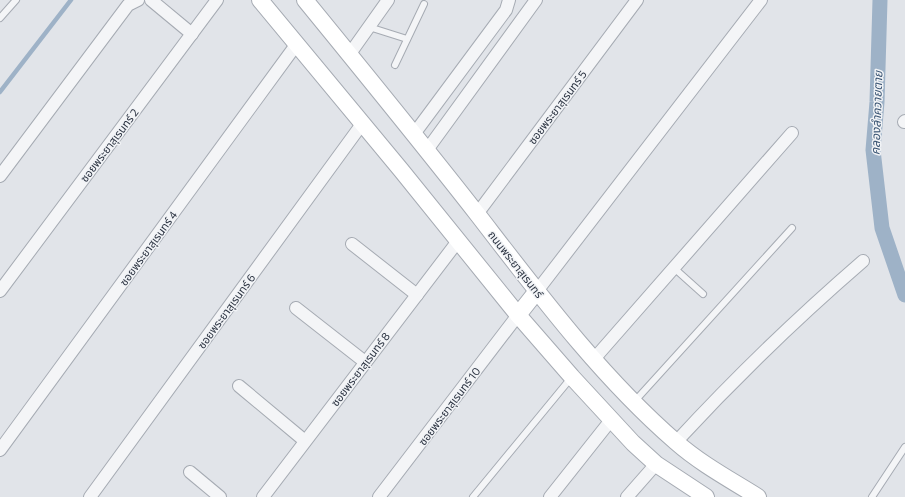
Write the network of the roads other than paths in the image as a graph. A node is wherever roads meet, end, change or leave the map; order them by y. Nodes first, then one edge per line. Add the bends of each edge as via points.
1 (16, 0) edge
2 (138, 0) edge
3 (151, 0) edge
4 (217, 0) edge
5 (260, 0) edge
6 (305, 0) edge
7 (388, 0) edge
8 (509, 0) edge
9 (536, 0) edge
10 (637, 0) edge
11 (761, 0) edge
12 (424, 4) dead end
13 (0, 18) edge
14 (369, 27) junction
15 (192, 34) junction
16 (407, 39) junction
17 (296, 45) junction
18 (349, 55) junction
19 (395, 65) dead end
20 (362, 124) junction
21 (414, 134) junction
22 (792, 134) dead end
23 (427, 150) junction
24 (0, 176) edge
25 (477, 214) junction
26 (792, 228) dead end
27 (458, 241) junction
28 (352, 244) dead end
29 (863, 262) dead end
30 (674, 268) junction
31 (0, 291) edge
32 (537, 291) junction
33 (703, 294) dead end
34 (416, 295) junction
35 (296, 308) dead end
36 (518, 315) junction
37 (594, 359) junction
38 (365, 362) junction
39 (572, 377) junction
40 (239, 386) dead end
41 (634, 402) junction
42 (611, 420) junction
43 (305, 441) junction
44 (676, 442) junction
45 (905, 447) edge
46 (0, 450) edge
47 (656, 464) junction
48 (190, 472) dead end
49 (90, 497) edge
50 (220, 497) edge
51 (263, 497) edge
52 (379, 497) edge
53 (472, 497) edge
54 (550, 497) edge
55 (627, 497) edge
56 (706, 497) edge
57 (758, 497) edge
58 (872, 497) edge

1 - 13 lane
2 - 24 street via 128,4
3 - 15 street
4 - 15 street, ซอยพระยาสุเรนทร์ 2
5 - 17 street
6 - 18 street, ถนนพระยาสุเรนทร์
7 - 14 street
8 - 21 street via 506,10
9 - 23 street
10 - 25 street, ซอยพระยาสุเรนทร์ 5
11 - 32 street
12 - 16 lane
14 - 16 lane
14 - 18 street
15 - 31 street, ซอยพระยาสุเรนทร์ 2
16 - 19 lane
17 - 20 street
17 - 46 street, ซอยพระยาสุเรนทร์ 4
18 - 21 street, ถนนพระยาสุเรนทร์
20 - 27 street
20 - 49 street, ซอยพระยาสุเรนทร์ 6
21 - 23 street, ถนนพระยาสุเรนทร์
22 - 30 street
23 - 25 street, ถนนพระยาสุเรนทร์
25 - 32 street, ถนนพระยาสุเรนทร์
26 - 41 lane
27 - 34 street, ซอยพระยาสุเรนทร์ 8
27 - 36 street
28 - 34 street
29 - 44 street via 778,337
30 - 33 lane
30 - 37 street
32 - 36 street
32 - 37 street, ถนนพระยาสุเรนทร์
34 - 38 street, ซอยพระยาสุเรนทร์ 8
35 - 38 street
36 - 39 street
36 - 52 street, ซอยพระยาสุเรนทร์ 10
37 - 41 street, ถนนพระยาสุเรนทร์
38 - 43 street, ซอยพระยาสุเรนทร์ 8
39 - 42 street
39 - 53 lane
40 - 43 street
41 - 44 street, ถนนพระยาสุเรนทร์
42 - 47 street
42 - 54 street
43 - 51 street, ซอยพระยาสุเรนทร์ 8
44 - 57 street, ถนนพระยาสุเรนทร์
45 - 58 lane
47 - 55 street
47 - 56 street
48 - 50 street

